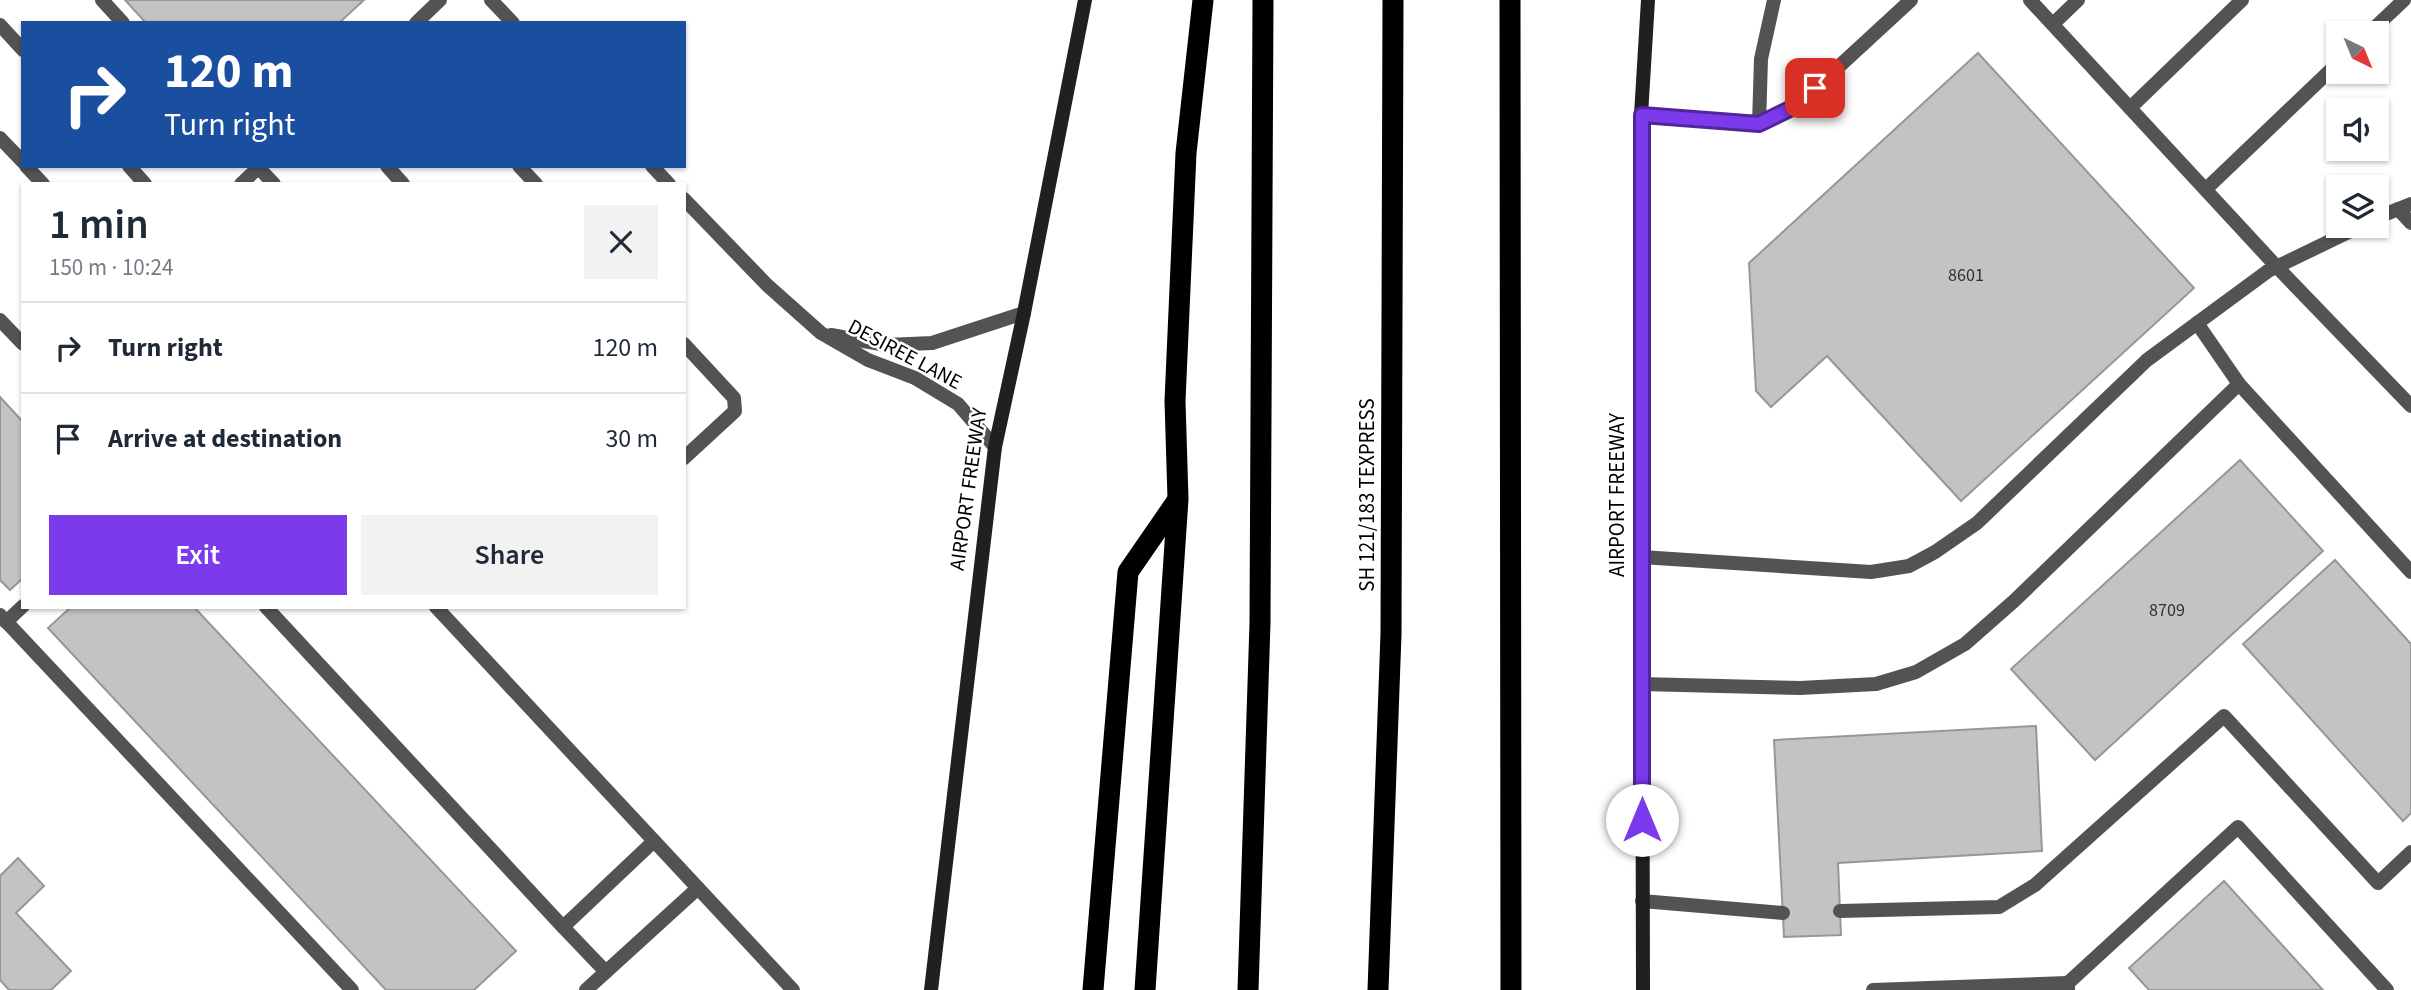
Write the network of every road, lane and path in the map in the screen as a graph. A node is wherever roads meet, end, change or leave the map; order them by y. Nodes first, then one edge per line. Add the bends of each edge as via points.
1 (102, 0) edge
2 (440, 0) edge
3 (491, 0) edge
4 (1085, 0) edge
5 (1203, 0) edge
6 (1263, 0) edge
7 (1393, 0) edge
8 (1510, 0) edge
9 (1527, 0) edge
10 (1648, 0) edge
11 (1774, 0) edge
12 (1911, 0) edge
13 (2030, 0) edge
14 (2078, 0) edge
15 (2242, 0) edge
16 (2404, 0) edge
17 (121, 21) edge
18 (418, 21) edge
19 (511, 21) edge
20 (2382, 21) edge
21 (2053, 24) junction
22 (0, 25) edge
23 (1508, 40) junction
24 (21, 48) edge
25 (2326, 74) edge
26 (2130, 108) junction
27 (1642, 115) junction
28 (1759, 124) junction
29 (0, 138) edge
30 (21, 160) edge
31 (28, 168) edge
32 (131, 168) edge
33 (258, 168) edge
34 (260, 168) edge
35 (389, 168) edge
36 (521, 168) edge
37 (654, 168) edge
38 (41, 182) edge
39 (143, 182) edge
40 (243, 182) edge
41 (272, 182) edge
42 (401, 182) edge
43 (534, 182) edge
44 (667, 182) edge
45 (2206, 189) junction
46 (686, 202) edge
47 (2404, 206) edge
48 (2411, 223) edge
49 (2336, 238) edge
50 (2277, 267) junction
51 (1024, 313) junction
52 (0, 320) edge
53 (2197, 323) junction
54 (821, 333) junction
55 (21, 342) edge
56 (686, 346) edge
57 (2239, 384) junction
58 (2411, 406) edge
59 (995, 446) junction
60 (686, 456) edge
61 (1178, 499) junction
62 (1641, 557) junction
63 (2411, 572) edge
64 (21, 607) edge
65 (268, 609) edge
66 (438, 609) edge
67 (3, 619) edge
68 (1642, 684) junction
69 (654, 841) junction
70 (2411, 852) edge
71 (698, 888) junction
72 (1642, 901) junction
73 (1840, 911) dead end
74 (1783, 913) dead end
75 (563, 927) junction
76 (606, 972) junction
77 (2068, 986) edge
78 (352, 990) edge
79 (586, 990) edge
80 (793, 990) edge
81 (931, 990) edge
82 (1093, 990) edge
83 (1146, 990) edge
84 (1248, 990) edge
85 (1378, 990) edge
86 (1511, 990) edge
87 (1643, 990) edge
88 (1873, 990) edge
89 (2387, 990) edge

1 - 17 street
2 - 18 street
3 - 19 street
4 - 51 main road, AIRPORT FREEWAY
5 - 61 highway via 1185,180 1175,401
6 - 84 highway via 1260,623
7 - 85 highway, SH 121/183 TEXPRESS via 1391,635
8 - 23 highway
9 - 23 highway
10 - 27 main road, AIRPORT FREEWAY
11 - 28 street via 1761,59
12 - 28 street via 1796,106
13 - 21 street
14 - 21 street
15 - 26 street
16 - 20 street
21 - 26 street
22 - 24 street
23 - 86 highway
25 - 45 street
26 - 45 street
27 - 28 street
27 - 62 main road, AIRPORT FREEWAY
29 - 30 street
31 - 38 street
32 - 39 street
33 - 40 street
34 - 41 street
35 - 42 street
36 - 43 street
37 - 44 street
45 - 50 street
46 - 54 street, DESIREE LANE
47 - 48 street
49 - 50 street
50 - 53 street
50 - 58 street
51 - 54 street, DESIREE LANE via 932,343 886,345
51 - 59 main road, AIRPORT FREEWAY
52 - 55 street
53 - 57 street
53 - 62 street via 2147,360 1977,523 1909,566 1871,572
54 - 59 street, DESIREE LANE via 958,404
56 - 60 street via 734,398 735,411
57 - 63 street
57 - 68 street via 2014,601 1965,644 1916,672 1876,684 1800,688
59 - 81 main road, AIRPORT FREEWAY
61 - 82 highway via 1128,572
61 - 83 highway
62 - 68 main road, AIRPORT FREEWAY
64 - 67 street
65 - 75 street
66 - 69 street
67 - 78 street
68 - 72 main road, AIRPORT FREEWAY
69 - 71 street
69 - 75 street
70 - 73 street via 2378,883 2224,716 2035,885 1999,907
71 - 76 street
71 - 80 street
72 - 74 street
72 - 87 main road, AIRPORT FREEWAY
75 - 76 street
76 - 79 street
77 - 88 street
77 - 89 street via 2238,827

